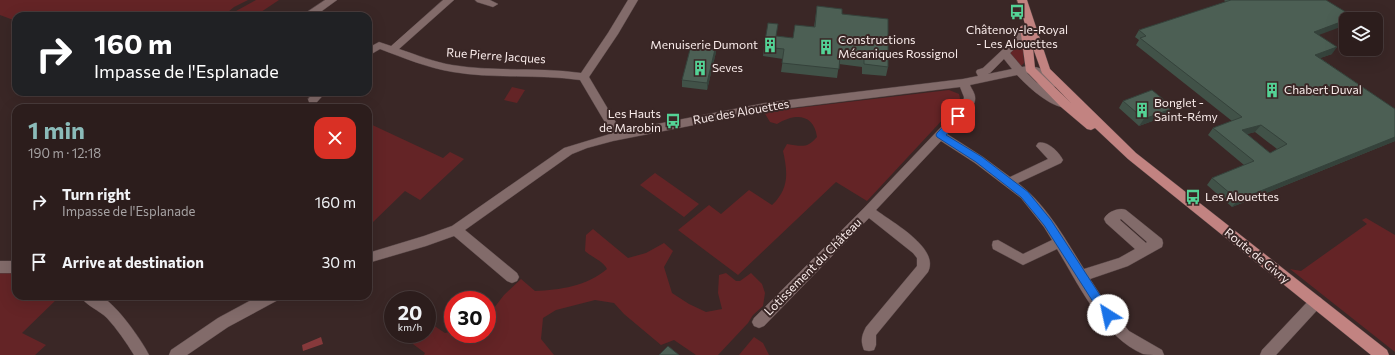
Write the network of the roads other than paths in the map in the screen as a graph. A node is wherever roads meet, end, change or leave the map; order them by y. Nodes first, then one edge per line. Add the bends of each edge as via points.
1 (332, 0) edge
2 (449, 0) edge
3 (480, 0) edge
4 (633, 0) edge
5 (1022, 0) edge
6 (493, 4) dead end
7 (313, 12) edge
8 (1026, 24) junction
9 (372, 50) edge
10 (392, 50) junction
11 (1004, 53) junction
12 (1033, 73) junction
13 (584, 78) junction
14 (985, 78) junction
15 (963, 83) junction
16 (1087, 113) joint
17 (940, 135) junction
18 (617, 136) junction
19 (1042, 146) dead end
20 (1132, 156) junction
21 (1010, 182) junction
22 (868, 211) junction
23 (456, 230) junction
24 (1060, 242) junction
25 (998, 245) dead end
26 (1145, 250) dead end
27 (372, 257) edge
28 (0, 267) edge
29 (12, 267) edge
30 (1081, 276) junction
31 (512, 277) dead end
32 (95, 300) edge
33 (265, 300) edge
34 (1316, 302) junction
35 (759, 322) dead end
36 (869, 345) dead end
37 (142, 355) edge
38 (176, 355) edge
39 (1157, 355) edge
40 (1267, 355) edge
41 (1382, 355) edge

1 - 7 street
2 - 10 street
3 - 6 street
4 - 13 street
5 - 8 main road, Route de Givry
8 - 11 street via 1020,37
8 - 12 main road, Route de Givry
8 - 12 main road, Route de Givry via 1032,29 1040,61
9 - 10 street, Rue Pierre Jacques via 379,45
10 - 13 street, Rue Pierre Jacques via 426,62 463,70 537,72
11 - 12 street
11 - 14 street via 986,71 981,72
12 - 14 street, Rue des Alouettes
12 - 16 street via 1046,76
12 - 20 main road, Route de Givry via 1065,104
13 - 18 street
14 - 15 street, Rue des Alouettes
15 - 17 street, Lotissement du Château via 970,95 970,101
15 - 18 street, Rue des Alouettes via 765,107
16 - 20 main road, Route de Givry
17 - 21 street
17 - 22 street, Lotissement du Château
18 - 23 street, Rue des Alouettes via 568,152
19 - 21 street via 1057,160
20 - 34 main road, Route de Givry
21 - 24 street via 1035,206
22 - 35 street, Lotissement du Château
22 - 36 street via 918,249 925,262 923,268 871,331 868,337
23 - 27 street, Rue des Alouettes
23 - 31 street
24 - 25 street via 1023,260
24 - 30 street
26 - 30 street via 1123,262
28 - 29 street
30 - 39 street via 1124,335
32 - 37 street via 126,330
33 - 38 street via 231,316
34 - 40 street
34 - 41 main road, Route de Givry

